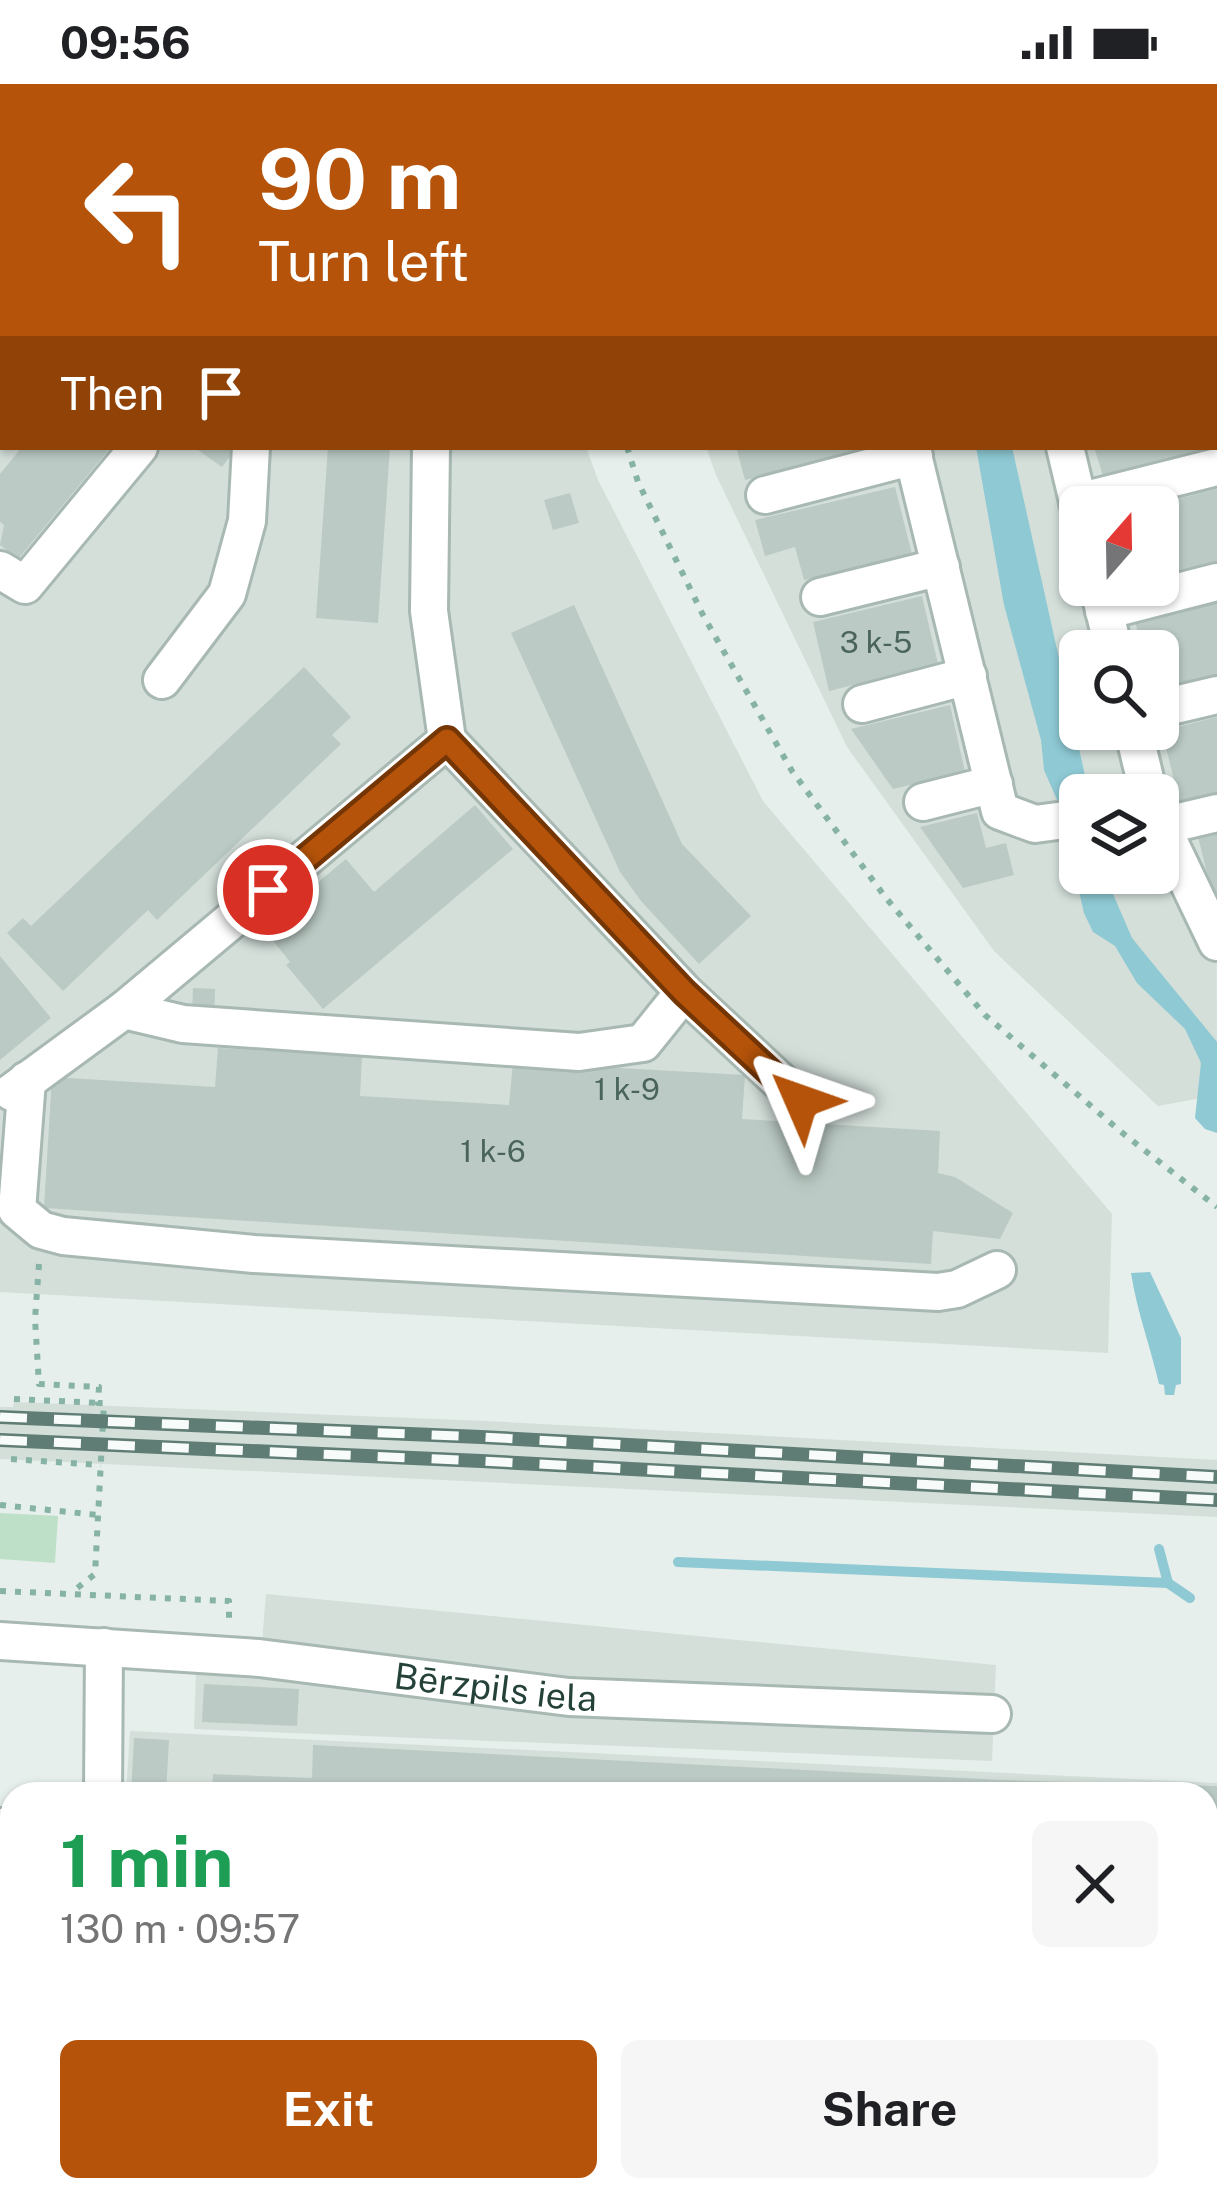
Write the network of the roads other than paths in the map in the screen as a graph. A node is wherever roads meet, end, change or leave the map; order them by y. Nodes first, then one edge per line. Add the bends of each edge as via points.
1 (137, 450) edge
2 (251, 450) edge
3 (431, 450) edge
4 (1066, 450) edge
5 (912, 452) edge
6 (1217, 467) edge
7 (1074, 486) edge
8 (1150, 486) edge
9 (765, 495) dead end
10 (941, 567) junction
11 (0, 570) edge
12 (1217, 582) edge
13 (1179, 587) edge
14 (820, 597) dead end
15 (968, 676) junction
16 (162, 680) dead end
17 (1217, 695) edge
18 (862, 704) dead end
19 (1179, 704) edge
20 (447, 740) junction
21 (994, 784) junction
22 (923, 802) dead end
23 (1179, 813) edge
24 (1217, 813) edge
25 (1059, 821) edge
26 (1179, 860) edge
27 (1215, 934) edge
28 (684, 992) junction
29 (124, 1010) junction
30 (13, 1091) edge
31 (801, 1101) dead end
32 (997, 1270) dead end
33 (0, 1640) edge
34 (104, 1647) junction
35 (992, 1714) dead end
36 (103, 1782) edge

1 - 11 street via 25,585
2 - 16 street via 247,520 227,594
3 - 20 street via 429,611
4 - 7 street
5 - 9 street
5 - 10 street
6 - 8 street
10 - 14 street
10 - 15 street
12 - 13 street
15 - 18 street
15 - 21 street
17 - 19 street
20 - 28 street
20 - 29 street
21 - 22 street
21 - 25 street via 1000,811 1035,824
23 - 24 street
26 - 27 street
28 - 29 street via 643,1043 579,1052 183,1024
28 - 31 street
29 - 30 street
30 - 32 street via 17,1210 62,1236 915,1291 957,1289
33 - 34 street, Bērzpils iela
34 - 35 street, Bērzpils iela via 569,1697
34 - 36 street

